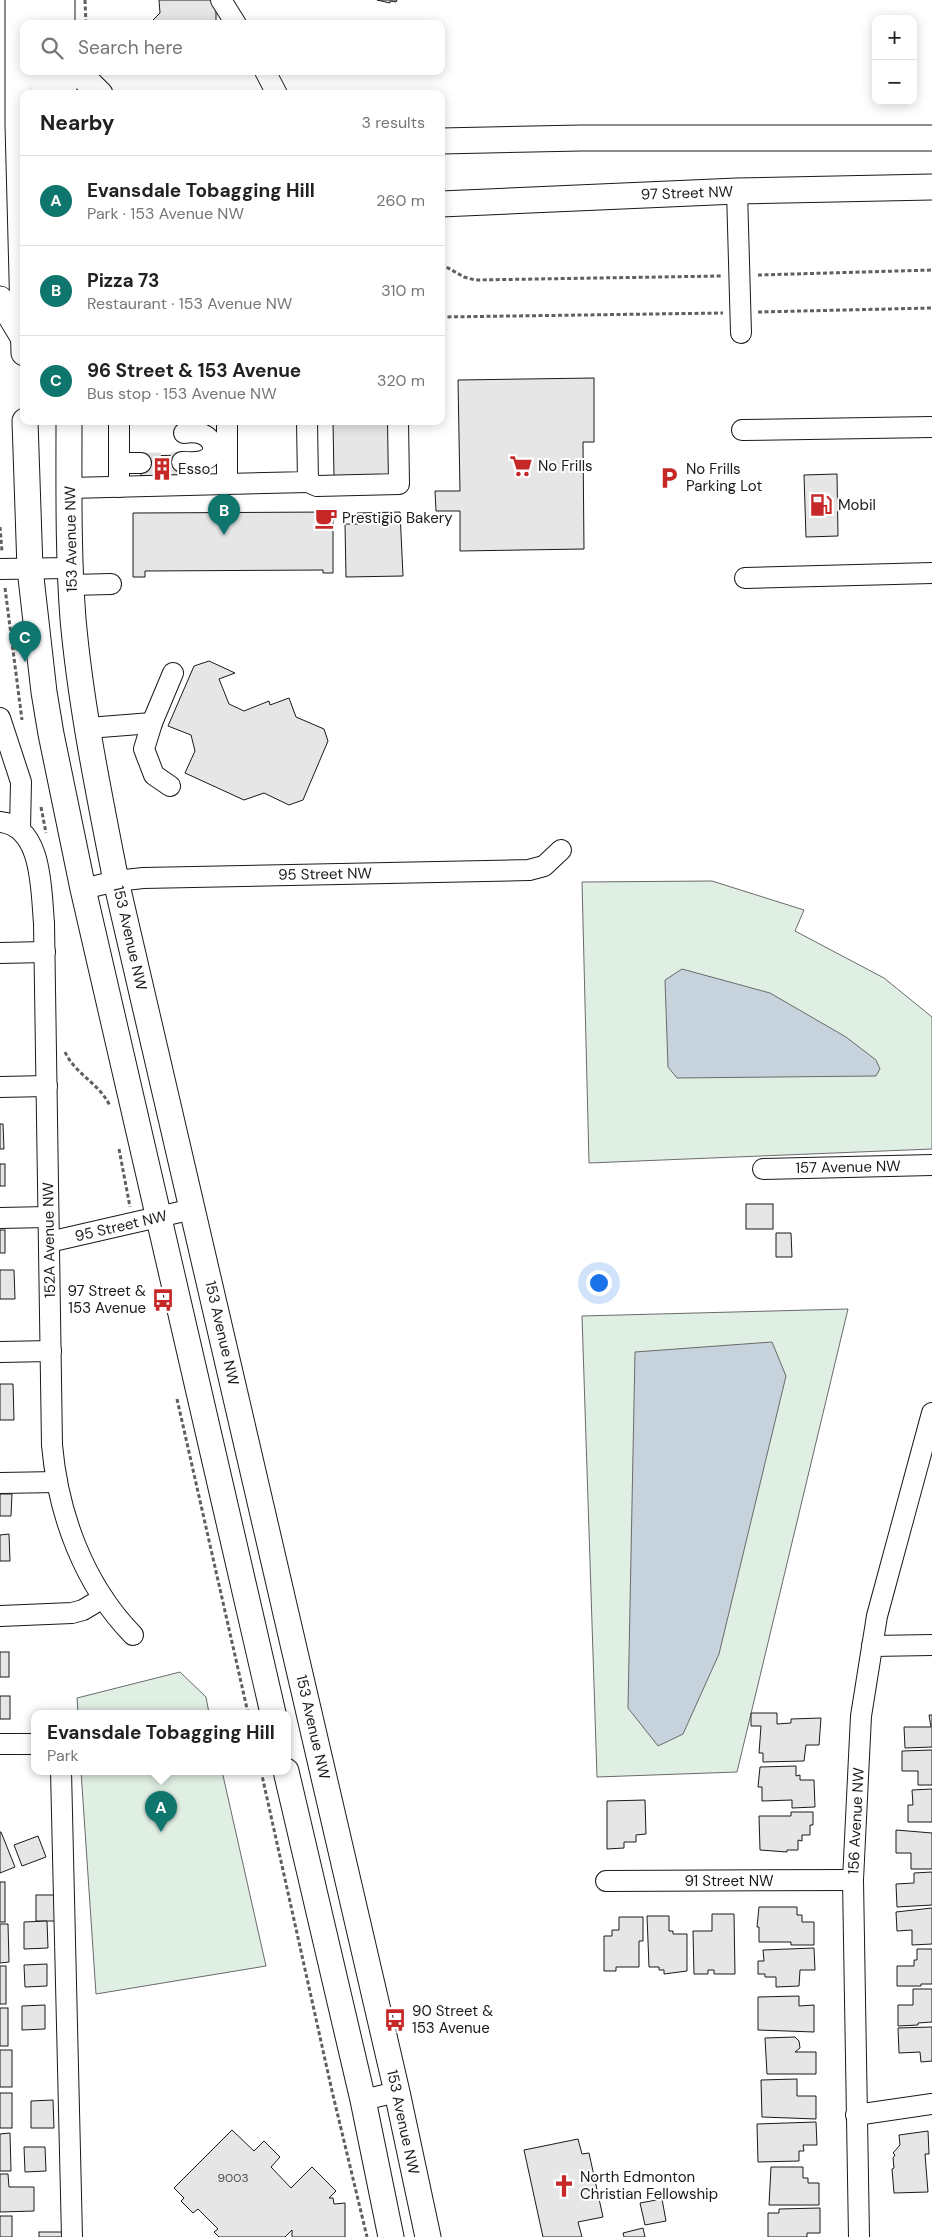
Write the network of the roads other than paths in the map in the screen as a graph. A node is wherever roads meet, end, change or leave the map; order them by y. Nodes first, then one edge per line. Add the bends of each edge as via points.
1 (221, 0) edge
2 (29, 9) edge
3 (22, 20) edge
4 (234, 20) edge
5 (20, 23) edge
6 (0, 53) edge
7 (24, 75) edge
8 (42, 75) edge
9 (64, 75) edge
10 (83, 75) edge
11 (267, 75) edge
12 (22, 90) edge
13 (43, 90) edge
14 (64, 90) edge
15 (96, 90) edge
16 (275, 90) edge
17 (20, 117) edge
18 (932, 138) edge
19 (445, 141) edge
20 (16, 165) edge
21 (932, 187) edge
22 (737, 191) junction
23 (445, 204) edge
24 (17, 213) edge
25 (20, 267) edge
26 (0, 298) edge
27 (20, 332) edge
28 (741, 333) dead end
29 (25, 425) edge
30 (119, 425) edge
31 (227, 425) edge
32 (307, 425) edge
33 (398, 425) edge
34 (67, 426) edge
35 (178, 427) edge
36 (932, 427) edge
37 (742, 430) dead end
38 (119, 462) junction
39 (191, 462) tunnel mouth
40 (141, 463) tunnel mouth
41 (308, 482) junction
42 (227, 484) junction
43 (119, 487) junction
44 (70, 488) junction
45 (1, 559) edge
46 (30, 569) junction
47 (932, 573) edge
48 (71, 576) junction
49 (745, 578) dead end
50 (111, 584) dead end
51 (173, 673) dead end
52 (0, 718) edge
53 (152, 723) junction
54 (88, 728) junction
55 (170, 786) dead end
56 (0, 822) edge
57 (20, 829) junction
58 (561, 850) dead end
59 (116, 881) junction
60 (83, 889) junction
61 (45, 952) junction
62 (0, 953) edge
63 (47, 1086) junction
64 (0, 1087) edge
65 (932, 1165) edge
66 (763, 1169) dead end
67 (194, 1209) junction
68 (48, 1217) junction
69 (158, 1217) junction
70 (0, 1218) edge
71 (48, 1242) junction
72 (51, 1351) junction
73 (0, 1352) edge
74 (932, 1413) edge
75 (57, 1482) junction
76 (0, 1483) edge
77 (102, 1598) junction
78 (0, 1616) edge
79 (133, 1635) dead end
80 (932, 1645) edge
81 (872, 1646) junction
82 (272, 1710) edge
83 (0, 1744) edge
84 (31, 1744) edge
85 (62, 1775) edge
86 (287, 1775) edge
87 (853, 1880) junction
88 (606, 1881) dead end
89 (397, 2092) junction
90 (363, 2100) junction
91 (932, 2104) edge
92 (856, 2115) junction
93 (72, 2237) edge
94 (392, 2237) edge
95 (428, 2237) edge
96 (859, 2237) edge

1 - 4 street
2 - 3 main road
5 - 6 main road
7 - 12 main road
8 - 13 main road
9 - 14 main road
10 - 15 main road
11 - 16 street
17 - 20 main road
18 - 19 main road
20 - 24 main road
21 - 22 main road, 97 Street NW
22 - 23 main road, 97 Street NW
22 - 28 street
24 - 25 main road
26 - 27 main road
29 - 46 main road
30 - 38 street
31 - 42 street
32 - 41 street
33 - 41 street via 399,484 317,486
34 - 44 main road, 153 Avenue NW
35 - 39 street via 210,438 210,455
36 - 37 street
38 - 40 street
38 - 43 street
41 - 42 street
42 - 43 street
43 - 44 street
44 - 48 main road, 153 Avenue NW
45 - 46 street
46 - 48 street
46 - 60 main road via 50,726
47 - 49 street
48 - 50 street
48 - 54 main road, 153 Avenue NW via 73,619
51 - 53 street
52 - 57 street via 21,782
53 - 54 street
53 - 55 street via 144,749 154,775
54 - 59 main road, 153 Avenue NW
56 - 57 street via 8,822
57 - 61 street, 152A Avenue NW via 32,845 35,856
58 - 59 street, 95 Street NW via 544,866 529,870
59 - 60 street, 95 Street NW
59 - 67 main road, 153 Avenue NW
60 - 69 main road
61 - 62 street
61 - 63 street, 152A Avenue NW
63 - 64 street
63 - 68 street, 152A Avenue NW
65 - 66 street, 157 Avenue NW
67 - 69 street, 95 Street NW
67 - 89 main road, 153 Avenue NW
68 - 70 street
68 - 71 street, 152A Avenue NW
69 - 71 street, 95 Street NW
69 - 82 main road
71 - 72 street, 152A Avenue NW
72 - 73 street
72 - 75 street, 152A Avenue NW via 52,1445
74 - 81 street, 156 Avenue NW
75 - 76 street
75 - 77 street, 152A Avenue NW via 78,1550
77 - 78 street via 72,1613
77 - 79 street, 152A Avenue NW
80 - 81 street
81 - 87 street, 156 Avenue NW via 861,1716
83 - 84 street
85 - 93 street
86 - 90 main road
87 - 88 street, 91 Street NW
87 - 92 street, 156 Avenue NW
89 - 90 street
89 - 95 main road, 153 Avenue NW
90 - 94 main road
91 - 92 street
92 - 96 street, 156 Avenue NW

